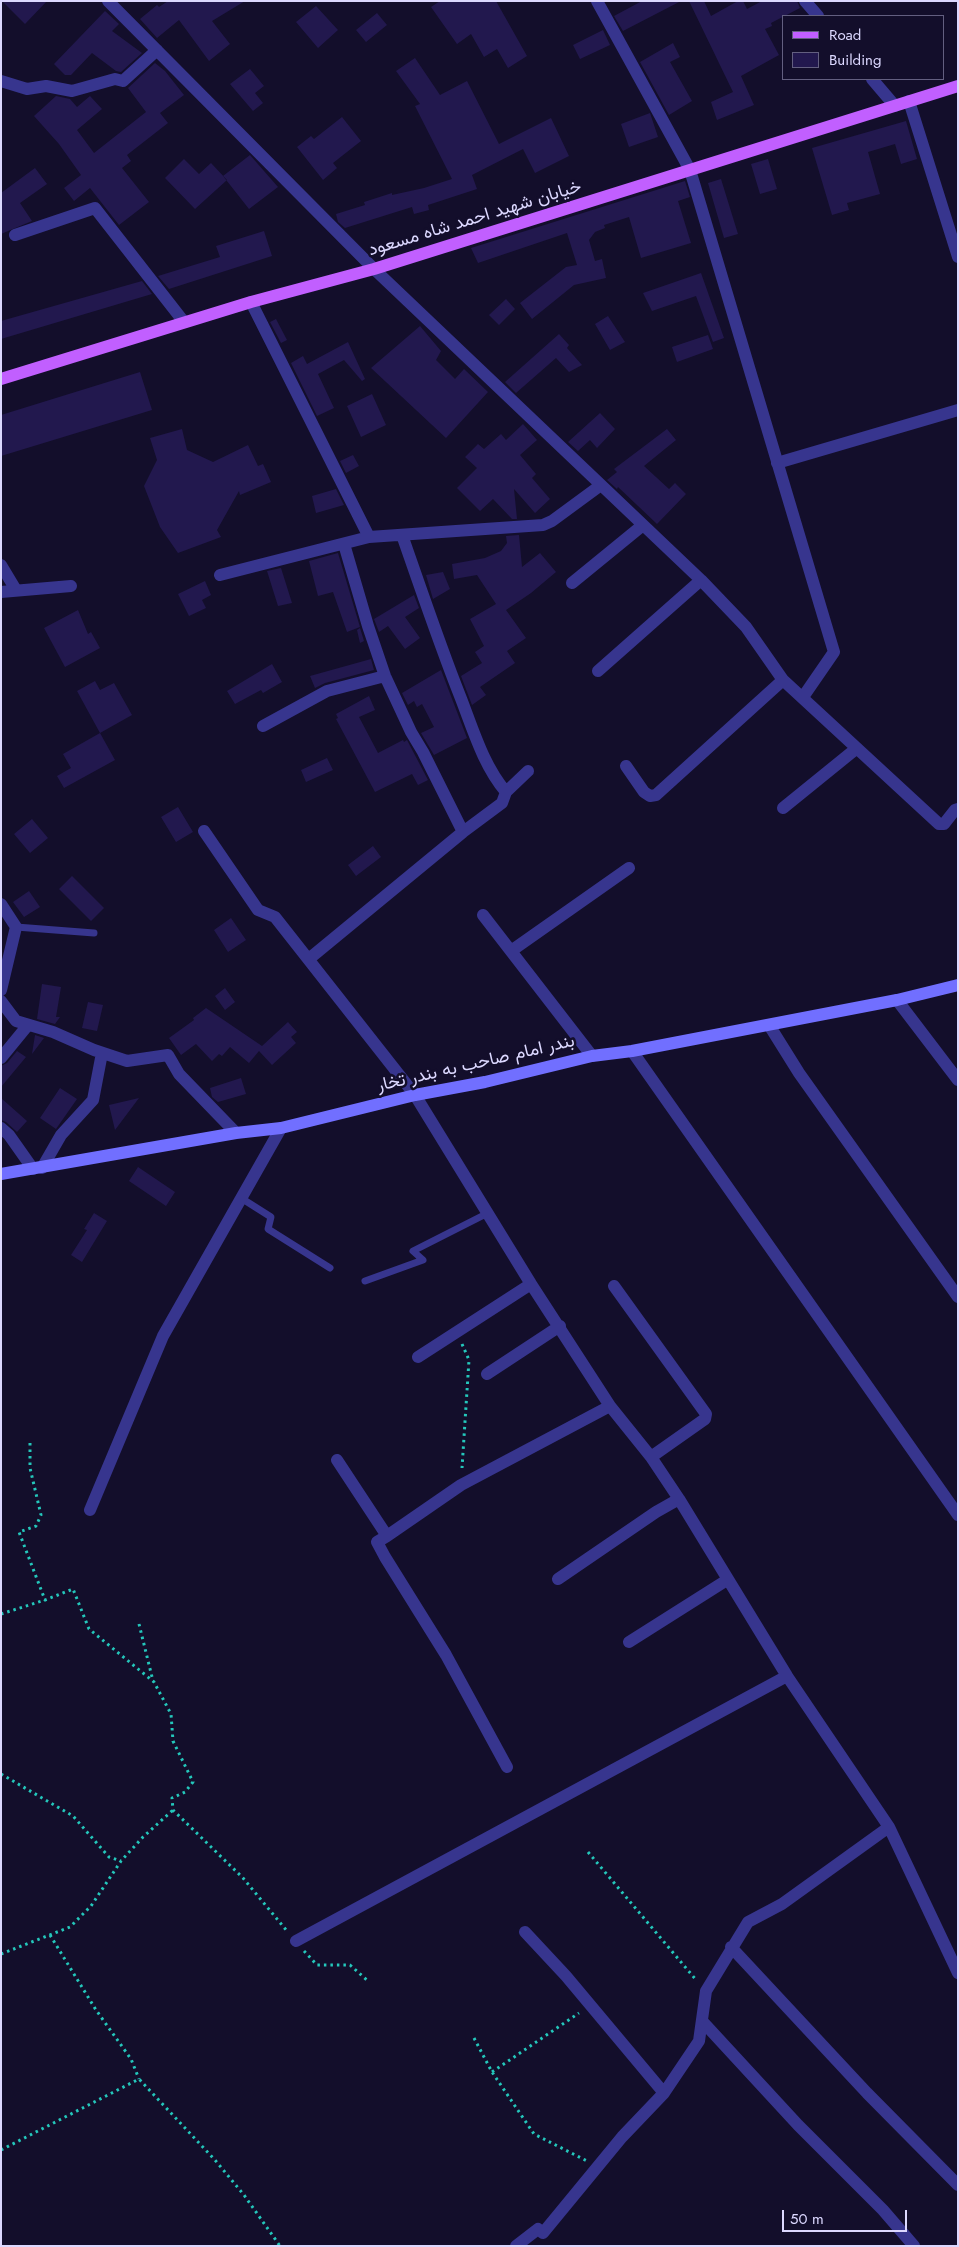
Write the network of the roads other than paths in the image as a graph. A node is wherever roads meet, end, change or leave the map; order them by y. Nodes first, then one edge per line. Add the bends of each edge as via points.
1 (108, 1) edge
2 (597, 1) edge
3 (805, 1) edge
4 (817, 15) edge
5 (156, 50) junction
6 (873, 80) edge
7 (1, 81) edge
8 (958, 86) edge
9 (909, 101) junction
10 (895, 106) junction
11 (690, 170) junction
12 (15, 235) dead end
13 (958, 258) edge
14 (374, 269) junction
15 (251, 302) junction
16 (184, 322) junction
17 (1, 379) edge
18 (958, 410) edge
19 (777, 463) junction
20 (601, 485) junction
21 (643, 525) junction
22 (402, 535) junction
23 (369, 537) junction
24 (344, 544) junction
25 (1, 565) edge
26 (220, 575) dead end
27 (701, 580) junction
28 (572, 584) dead end
29 (71, 586) dead end
30 (16, 590) junction
31 (1, 592) edge
32 (598, 671) dead end
33 (385, 676) junction
34 (783, 680) junction
35 (802, 697) junction
36 (263, 726) dead end
37 (858, 748) junction
38 (626, 766) dead end
39 (528, 771) dead end
40 (506, 792) junction
41 (783, 808) dead end
42 (958, 809) edge
43 (204, 831) dead end
44 (463, 832) junction
45 (629, 868) dead end
46 (1, 904) edge
47 (483, 915) dead end
48 (16, 927) junction
49 (94, 933) dead end
50 (511, 951) junction
51 (310, 958) junction
52 (958, 984) edge
53 (1, 990) edge
54 (897, 1000) junction
55 (1, 1001) edge
56 (28, 1025) junction
57 (770, 1025) junction
58 (632, 1051) junction
59 (102, 1053) junction
60 (592, 1056) junction
61 (1, 1058) edge
62 (958, 1080) edge
63 (415, 1095) junction
64 (1, 1128) edge
65 (281, 1128) junction
66 (236, 1133) junction
67 (38, 1168) junction
68 (1, 1174) edge
69 (241, 1198) junction
70 (488, 1213) junction
71 (330, 1268) dead end
72 (365, 1281) dead end
73 (531, 1284) junction
74 (614, 1286) dead end
75 (958, 1297) edge
76 (560, 1326) junction
77 (418, 1357) dead end
78 (487, 1374) dead end
79 (610, 1406) junction
80 (651, 1457) junction
81 (337, 1460) dead end
82 (679, 1499) junction
83 (90, 1510) dead end
84 (958, 1514) edge
85 (387, 1536) junction
86 (558, 1579) dead end
87 (726, 1580) junction
88 (629, 1642) dead end
89 (787, 1676) junction
90 (506, 1767) dead end
91 (889, 1827) junction
92 (525, 1932) dead end
93 (296, 1941) road end
94 (731, 1947) junction
95 (958, 1972) edge
96 (703, 2022) junction
97 (664, 2093) junction
98 (958, 2186) edge
99 (516, 2246) edge
100 (914, 2246) edge

1 - 5 street
2 - 11 street
3 - 4 street
5 - 7 street via 123,81 115,79 72,91 46,86 27,89
5 - 14 street
6 - 10 street
8 - 9 main road, خیابان شهید احمد شاه مسعود
9 - 10 main road, خیابان شهید احمد شاه مسعود
9 - 13 street
10 - 11 main road, خیابان شهید احمد شاه مسعود
11 - 14 main road, خیابان شهید احمد شاه مسعود
11 - 19 street
12 - 16 street via 95,208
14 - 15 main road, خیابان شهید احمد شاه مسعود
14 - 20 street
15 - 16 main road, خیابان شهید احمد شاه مسعود
15 - 23 street
16 - 17 main road, خیابان شهید احمد شاه مسعود
18 - 19 street
19 - 35 street via 834,652
20 - 21 street
20 - 22 street via 543,525
21 - 27 street
21 - 28 street
22 - 23 street
22 - 40 street via 478,743
23 - 24 street
24 - 26 street
24 - 33 street
25 - 30 street
27 - 32 street
27 - 34 street via 746,628
29 - 30 street
30 - 31 street
33 - 36 street via 327,691
33 - 44 street
34 - 35 street
34 - 38 street via 656,794 650,796 644,792
35 - 37 street
37 - 41 street
37 - 42 street via 940,824 944,824
39 - 40 street
40 - 44 street via 502,803
43 - 51 street via 258,910 276,917
44 - 51 street
45 - 50 street
46 - 48 street
47 - 50 street
48 - 49 lane
48 - 53 street
50 - 60 street
51 - 63 street
52 - 54 main road, بندر امام صاحب به بندر تخار
54 - 57 main road, بندر امام صاحب به بندر تخار
54 - 62 street
55 - 56 street via 16,1021
56 - 59 street
56 - 61 street
57 - 58 main road, بندر امام صاحب به بندر تخار
57 - 75 street via 799,1073
58 - 60 main road, بندر امام صاحب به بندر تخار
58 - 84 street
59 - 66 street via 127,1061 168,1055 179,1074
59 - 67 street via 93,1100 61,1135
60 - 63 main road, بندر امام صاحب به بندر تخار
63 - 65 main road, بندر امام صاحب به بندر تخار
63 - 70 street
64 - 67 street
65 - 66 main road, بندر امام صاحب به بندر تخار
65 - 69 street
66 - 67 main road, بندر امام صاحب به بندر تخار
67 - 68 main road, بندر امام صاحب به بندر تخار
69 - 71 lane via 271,1217 268,1229
69 - 83 street via 163,1336
70 - 72 lane via 413,1251 423,1260
70 - 73 street
73 - 76 street
73 - 77 street
74 - 80 street via 706,1414 705,1419
76 - 78 street
76 - 79 street
79 - 80 street
79 - 85 street via 461,1485
80 - 82 street
81 - 85 street
82 - 86 street
82 - 87 street
85 - 90 street via 378,1542 385,1557 446,1655
87 - 88 street
87 - 89 street
89 - 91 street
89 - 93 street
91 - 94 street via 782,1904 748,1922
91 - 95 street
92 - 97 street
94 - 96 street via 706,1991
94 - 98 street
96 - 97 street via 699,2041
96 - 100 street
97 - 99 street via 622,2137 543,2233 538,2229

